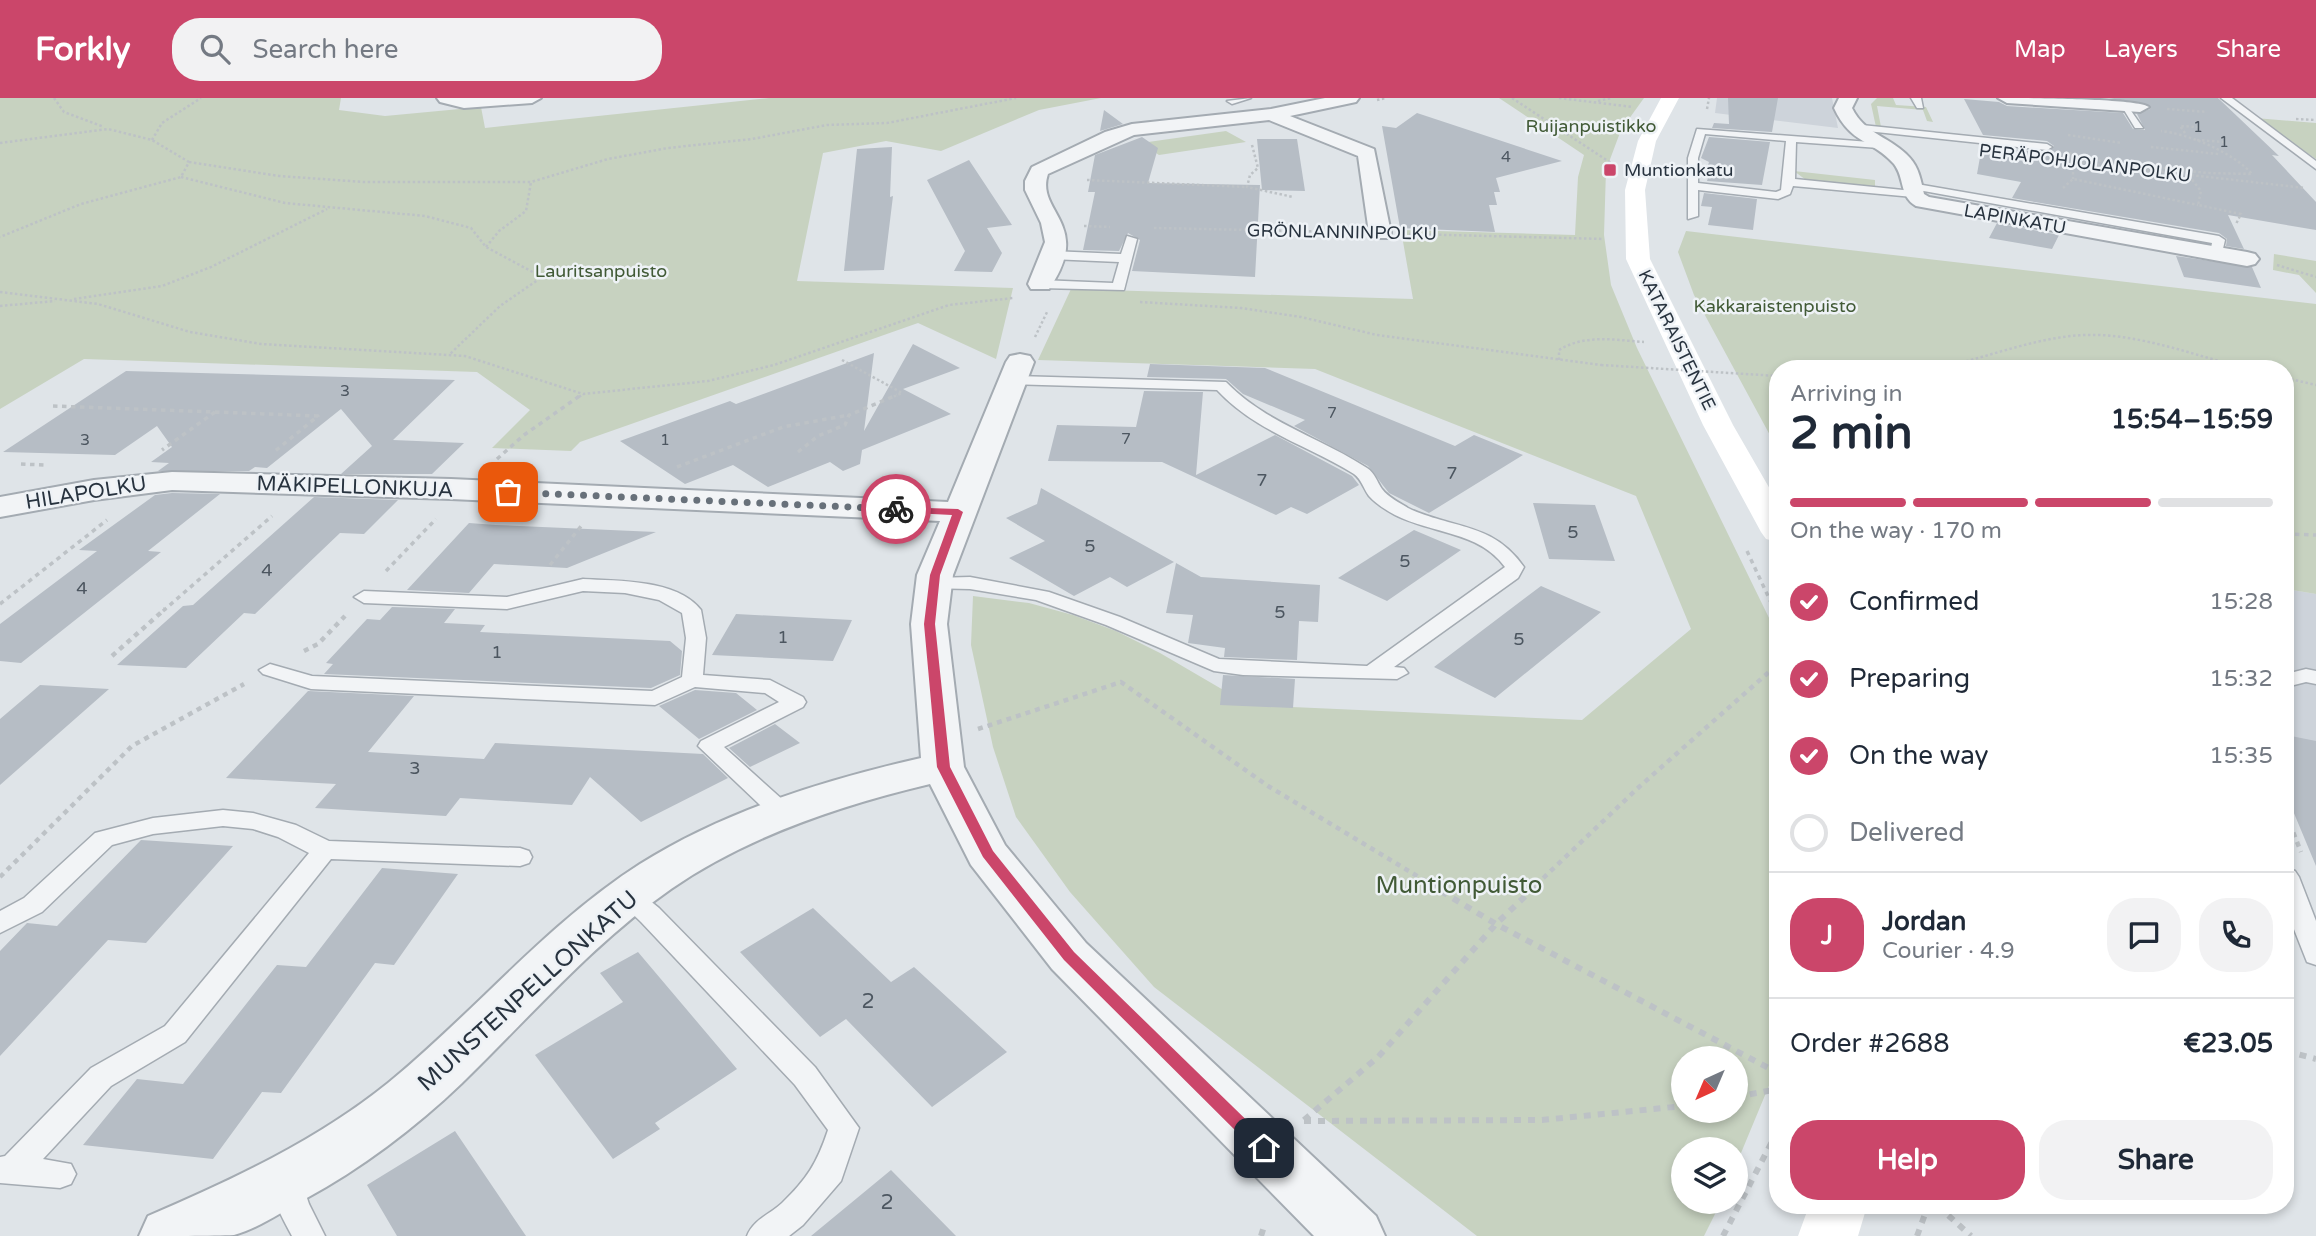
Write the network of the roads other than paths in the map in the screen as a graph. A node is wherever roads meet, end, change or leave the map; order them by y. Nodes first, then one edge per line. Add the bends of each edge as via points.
1 (446, 98) edge
2 (532, 98) edge
3 (1350, 98) edge
4 (1670, 98) edge
5 (1848, 98) edge
6 (2007, 98) edge
7 (2226, 98) edge
8 (1234, 99) edge
9 (2045, 100) edge
10 (2132, 107) joint
11 (1269, 115) junction
12 (2139, 126) dead end
13 (1852, 127) junction
14 (1794, 138) junction
15 (1879, 145) junction
16 (2047, 147) dead end
17 (2316, 166) edge
18 (1789, 183) junction
19 (1692, 186) junction
20 (1912, 190) junction
21 (1692, 216) dead end
22 (1380, 233) road end
23 (1131, 239) dead end
24 (1060, 256) junction
25 (1126, 258) junction
26 (2247, 259) road end
27 (1050, 289) joint
28 (1016, 371) joint
29 (161, 473) joint
30 (0, 507) edge
31 (958, 512) junction
32 (1769, 516) edge
33 (934, 584) junction
34 (363, 597) road end
35 (270, 670) road end
36 (1371, 673) junction
37 (1397, 673) dead end
38 (2316, 678) edge
39 (2294, 679) edge
40 (692, 680) junction
41 (943, 767) junction
42 (785, 815) junction
43 (325, 849) junction
44 (520, 857) dead end
45 (629, 898) junction
46 (2294, 898) edge
47 (0, 923) edge
48 (2316, 955) edge
49 (6, 1171) edge
50 (60, 1174) dead end
51 (287, 1181) junction
52 (1835, 1214) edge
53 (169, 1236) edge
54 (309, 1236) edge
55 (763, 1236) edge
56 (1355, 1236) edge
57 (1828, 1236) edge

1 - 2 street via 464,103
3 - 11 street
4 - 32 street, KATARAISTENTIE via 1647,141 1635,190 1638,259 1718,425
5 - 13 street via 1843,108
6 - 9 street
7 - 17 lane
8 - 11 street
9 - 10 street
10 - 12 lane
11 - 22 street via 1367,153
11 - 24 street via 1132,130 1039,171 1035,191 1054,226
13 - 15 street
13 - 16 lane
14 - 15 lane
14 - 18 lane via 1789,144
14 - 19 lane via 1701,131 1693,158
15 - 20 street via 1904,163
18 - 19 lane via 1786,192 1778,196
18 - 20 lane
19 - 21 lane
20 - 26 street, LAPINKATU via 1918,200 1937,206
23 - 25 lane
24 - 25 lane
24 - 27 street
25 - 27 lane via 1119,287
28 - 31 street
28 - 36 lane via 1221,385 1232,399 1261,419 1364,473 1390,505 1477,535 1510,558 1515,567 1511,574
29 - 30 street, HILAPOLKU
29 - 31 street, MÄKIPELLONKUJA via 307,485
31 - 33 street
33 - 36 lane via 959,581 1040,593 1214,665 1243,670
33 - 41 street via 929,624
34 - 40 lane via 507,603 583,585 665,595 691,610 696,638
35 - 40 lane via 311,682 655,698
36 - 37 lane
38 - 39 lane
40 - 42 lane via 770,687 795,702 709,746
41 - 42 street, MUNSTENPELLONKATU via 901,776
41 - 56 street via 987,854 1069,956
42 - 45 street, MUNSTENPELLONKATU via 694,853
43 - 44 lane
43 - 47 lane via 253,821 223,818 153,827 104,839 33,905
43 - 49 lane via 175,1034 101,1077
45 - 51 street, MUNSTENPELLONKATU via 406,1100 345,1146
45 - 55 lane via 805,1076 844,1128 830,1171 792,1215
46 - 48 lane
49 - 50 lane
51 - 53 street, MUNSTENPELLONKATU
51 - 54 lane
52 - 57 street

